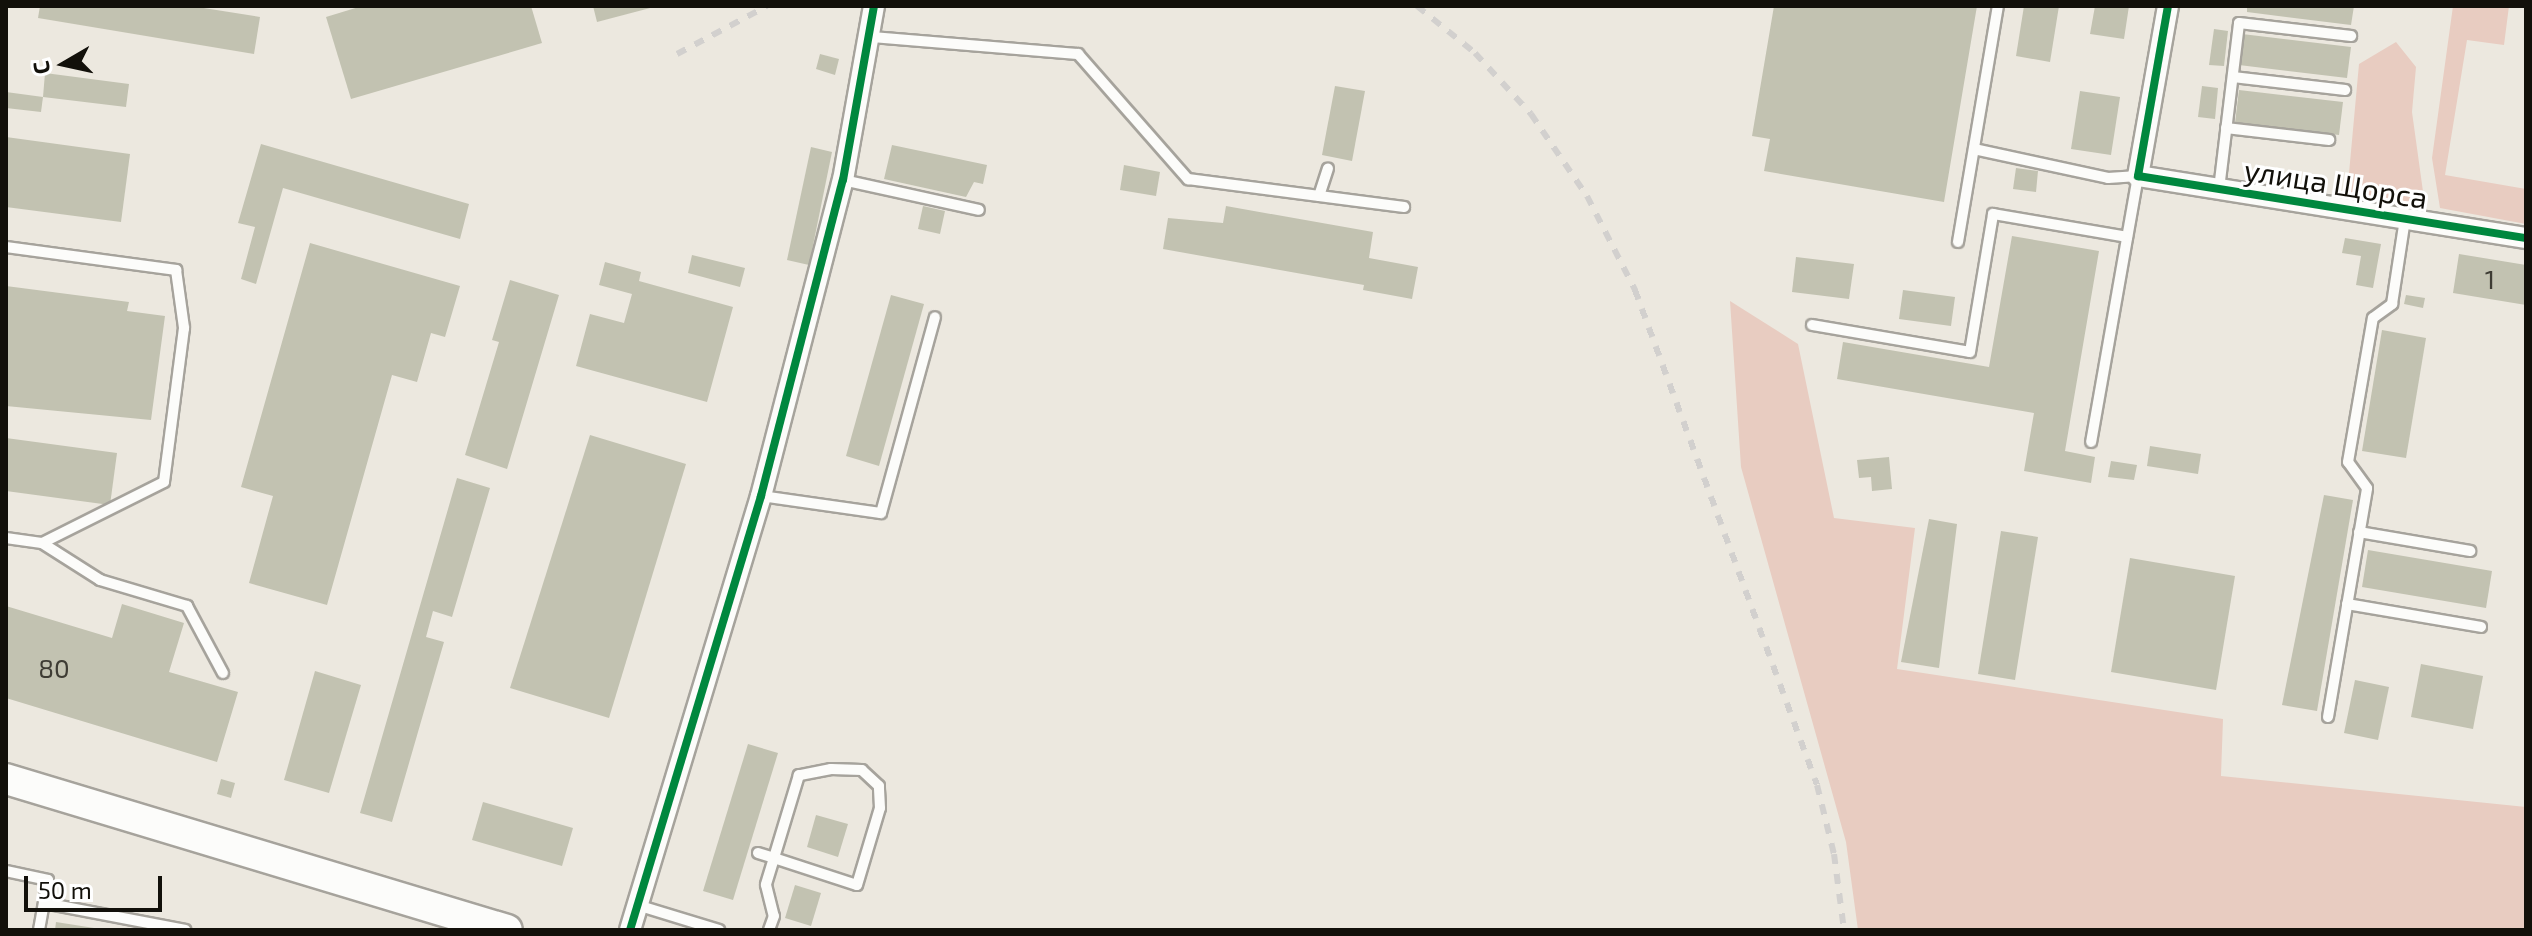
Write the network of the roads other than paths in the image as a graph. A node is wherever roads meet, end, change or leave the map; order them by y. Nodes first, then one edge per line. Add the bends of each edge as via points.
1 (874, 6) edge
2 (1998, 6) edge
3 (2168, 6) edge
4 (2351, 36) dead end
5 (871, 37) junction
6 (2233, 77) junction
7 (2345, 90) dead end
8 (2226, 128) junction
9 (2329, 140) dead end
10 (1974, 149) junction
11 (1328, 168) dead end
12 (2138, 176) junction
13 (843, 180) junction
14 (2219, 189) junction
15 (1319, 196) junction
16 (1404, 207) dead end
17 (979, 210) dead end
18 (2405, 219) junction
19 (2127, 237) junction
20 (2526, 238) edge
21 (1958, 242) dead end
22 (6, 247) edge
23 (935, 317) dead end
24 (1812, 325) dead end
25 (2091, 442) dead end
26 (761, 496) junction
27 (2359, 532) junction
28 (6, 538) edge
29 (42, 543) junction
30 (2470, 551) dead end
31 (2347, 604) junction
32 (2481, 627) dead end
33 (223, 673) dead end
34 (2328, 717) dead end
35 (6, 779) edge
36 (758, 853) dead end
37 (774, 858) junction
38 (6, 871) edge
39 (44, 903) junction
40 (637, 905) junction
41 (39, 930) edge
42 (185, 930) edge
43 (507, 930) edge
44 (630, 930) edge
45 (719, 930) edge
46 (769, 930) edge

1 - 5 street
2 - 10 lane
3 - 12 street
4 - 6 lane via 2239,23
5 - 13 street via 852,95
5 - 15 lane via 1078,54 1188,179
6 - 7 lane
6 - 8 lane
8 - 9 lane
8 - 14 lane
10 - 12 lane via 2108,178
10 - 21 lane
11 - 15 lane
12 - 14 street, улица Щорса
12 - 19 lane
13 - 17 lane
13 - 26 street
14 - 18 street, улица Щорса
15 - 16 lane
18 - 20 street, улица Щорса
18 - 27 lane via 2392,304 2373,318 2348,462 2367,488
19 - 24 lane via 1993,214 1970,352
19 - 25 lane
22 - 29 lane via 176,270 184,328 164,482
23 - 26 lane via 881,513
26 - 40 street
27 - 30 lane
27 - 31 lane
28 - 29 lane
29 - 33 lane via 100,580 187,606
31 - 32 lane
31 - 34 lane
35 - 43 main road
36 - 37 lane
37 - 37 lane via 799,775 862,770 879,786 880,808 857,885
37 - 46 lane via 766,885 774,916
38 - 39 lane via 48,880
39 - 41 lane
39 - 42 lane
40 - 44 street
40 - 45 lane

